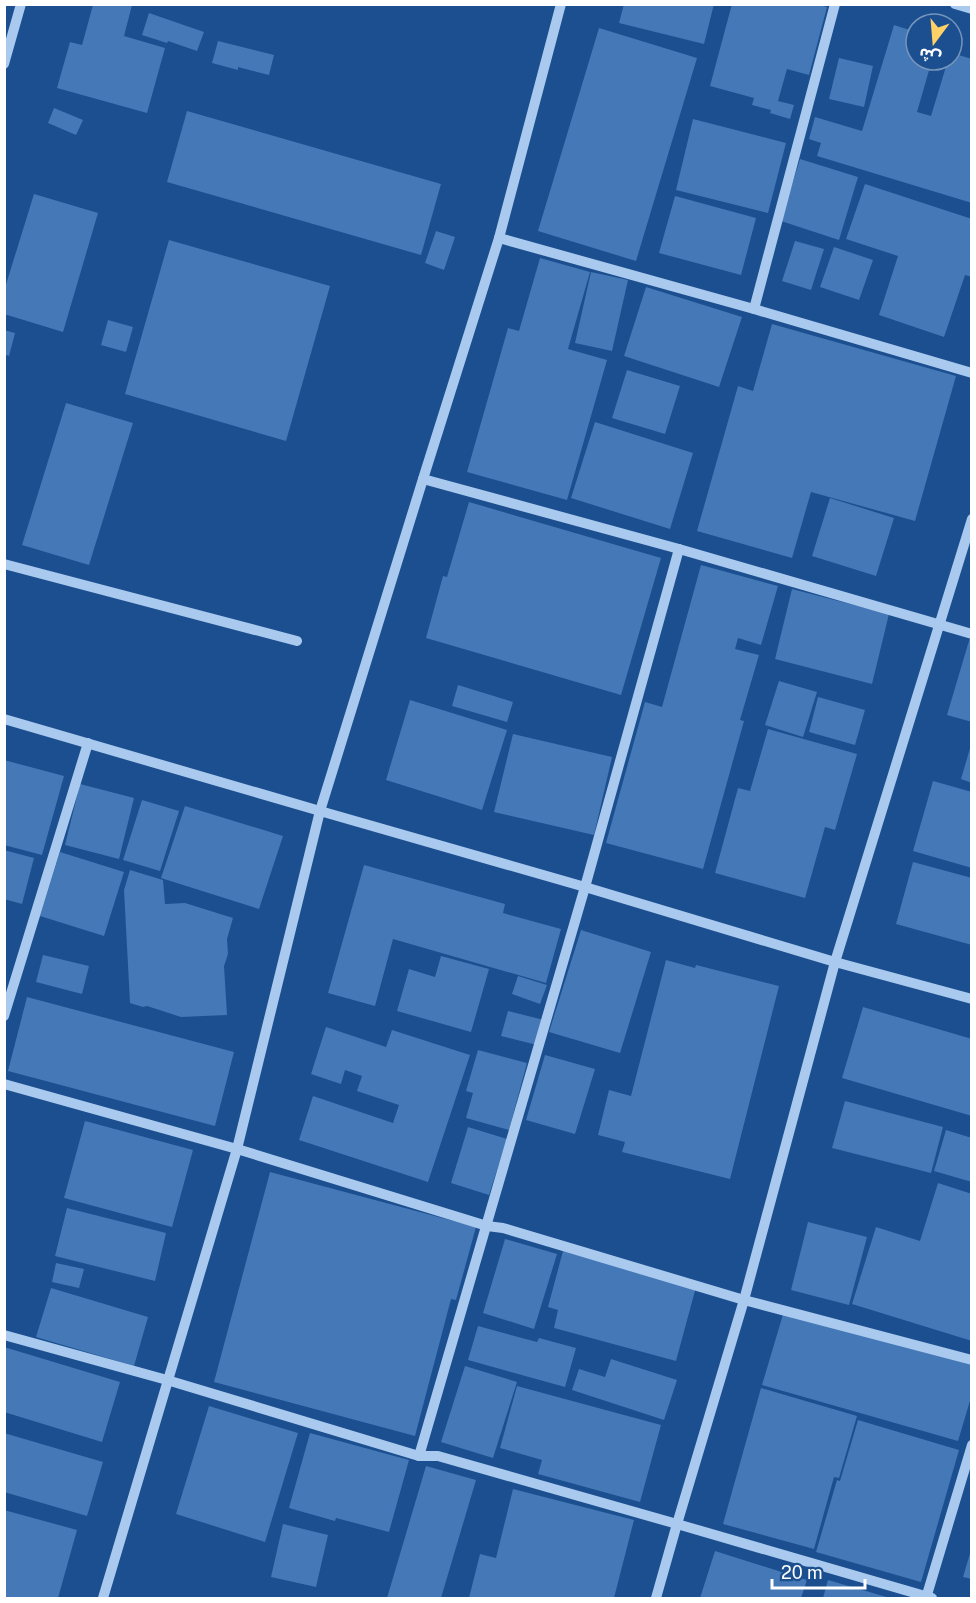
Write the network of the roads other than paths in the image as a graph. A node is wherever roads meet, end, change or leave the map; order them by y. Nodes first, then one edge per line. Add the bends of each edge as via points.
1 (21, 4) edge
2 (561, 4) edge
3 (835, 4) edge
4 (955, 4) edge
5 (972, 9) edge
6 (4, 64) edge
7 (500, 238) junction
8 (754, 309) junction
9 (972, 373) edge
10 (423, 479) junction
11 (972, 519) edge
12 (679, 549) junction
13 (4, 564) edge
14 (938, 625) junction
15 (972, 634) edge
16 (297, 641) dead end
17 (4, 718) edge
18 (88, 743) junction
19 (320, 811) junction
20 (585, 887) junction
21 (835, 962) junction
22 (972, 999) edge
23 (4, 1016) edge
24 (4, 1084) edge
25 (237, 1149) junction
26 (487, 1226) junction
27 (744, 1300) junction
28 (4, 1335) edge
29 (972, 1360) edge
30 (167, 1380) junction
31 (972, 1445) edge
32 (419, 1456) junction
33 (677, 1524) junction
34 (928, 1598) edge
35 (103, 1599) edge
36 (657, 1599) edge

1 - 6 street
2 - 7 street
3 - 8 street
4 - 5 street
7 - 8 street
7 - 10 street
8 - 9 street
10 - 12 street
10 - 19 street
11 - 14 street
12 - 14 street
12 - 20 street
13 - 16 street
14 - 15 street
14 - 21 street
17 - 18 street
18 - 19 street
18 - 23 street
19 - 20 street
19 - 25 street
20 - 21 street
20 - 26 street
21 - 22 street
21 - 27 street
24 - 25 street
25 - 26 street
25 - 30 street
26 - 27 street
26 - 32 street
27 - 29 street
27 - 33 street
28 - 30 street
30 - 32 street
30 - 35 street
31 - 34 street
32 - 33 street via 438,1456
33 - 34 street
33 - 36 street

